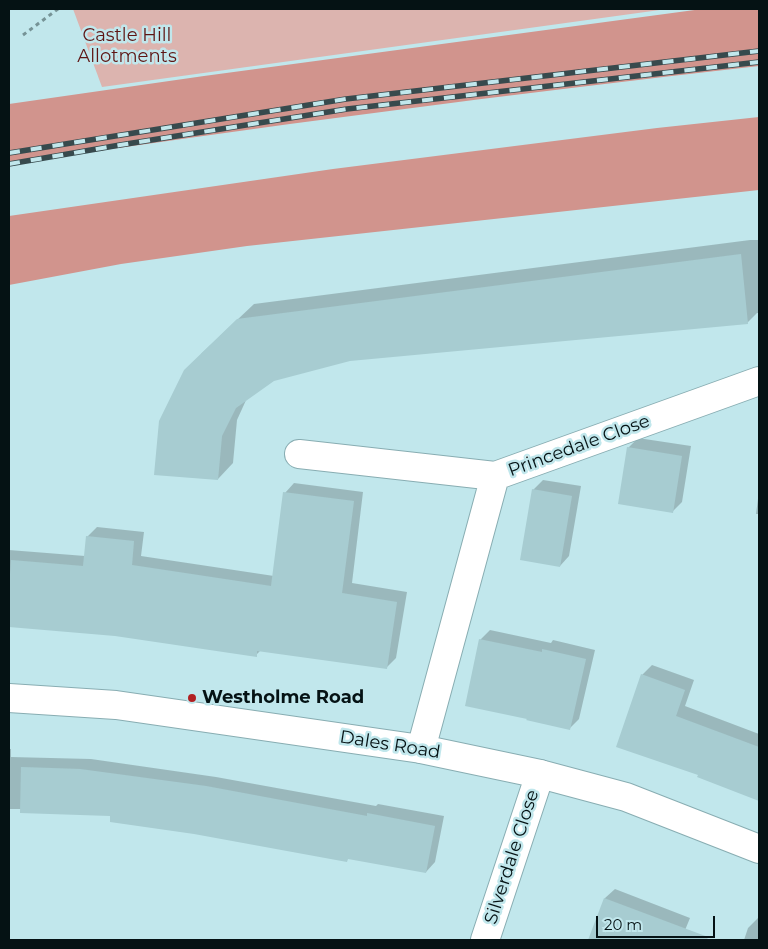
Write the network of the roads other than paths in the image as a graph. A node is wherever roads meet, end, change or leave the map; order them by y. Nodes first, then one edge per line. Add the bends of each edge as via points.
1 (759, 381) edge
2 (298, 454) dead end
3 (495, 476) junction
4 (9, 698) edge
5 (421, 748) junction
6 (540, 774) junction
7 (759, 849) edge
8 (485, 940) edge

1 - 3 street, Princedale Close
2 - 3 street
3 - 5 street, Princedale Close
4 - 5 street, Dales Road via 116,705
5 - 6 street, Dales Road
6 - 7 street, Dales Road via 626,797
6 - 8 street, Silverdale Close

